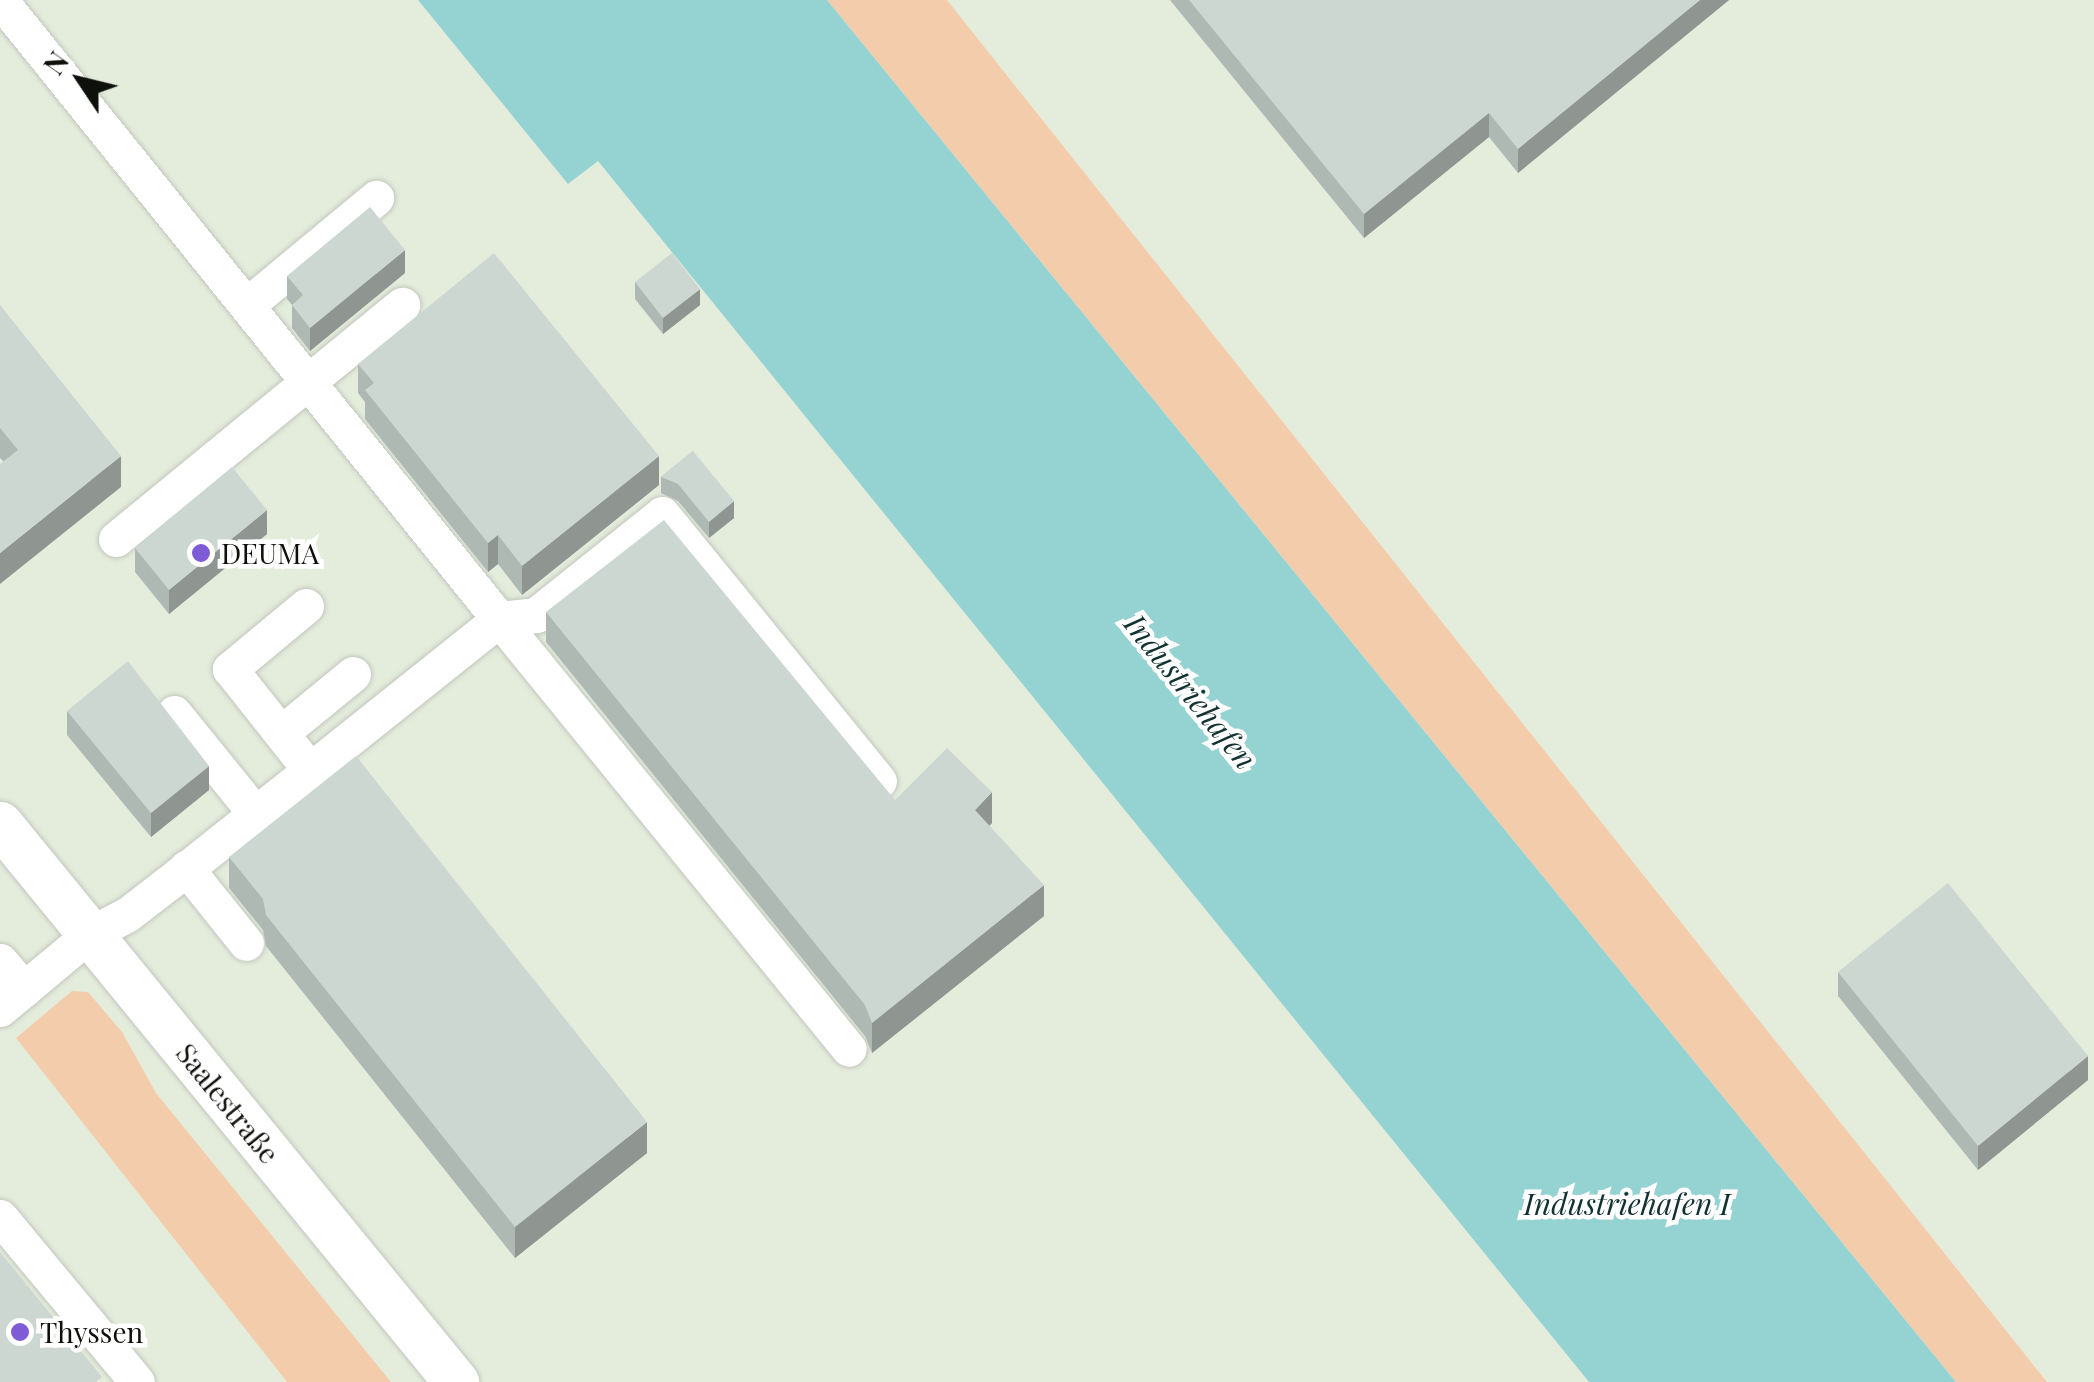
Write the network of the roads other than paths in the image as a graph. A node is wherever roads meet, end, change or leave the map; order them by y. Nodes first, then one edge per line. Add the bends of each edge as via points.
1 (0, 0) edge
2 (376, 198) dead end
3 (402, 305) dead end
4 (246, 306) junction
5 (306, 380) junction
6 (116, 539) dead end
7 (306, 606) dead end
8 (499, 619) junction
9 (353, 674) dead end
10 (174, 713) edge
11 (280, 733) junction
12 (310, 770) junction
13 (894, 799) edge
14 (255, 813) junction
15 (0, 824) edge
16 (186, 868) junction
17 (90, 934) junction
18 (246, 943) dead end
19 (0, 961) edge
20 (12, 999) edge
21 (848, 1049) dead end
22 (0, 1217) edge
23 (137, 1382) edge
24 (456, 1382) edge

1 - 4 lane
2 - 4 lane
3 - 5 lane
4 - 5 lane
5 - 6 lane
5 - 8 lane
7 - 11 lane via 230,669
8 - 12 lane
8 - 13 lane via 536,616 662,514
8 - 21 lane
9 - 11 lane
10 - 14 lane
11 - 12 lane
12 - 14 lane
14 - 16 lane
15 - 17 main road, Saalestraße
16 - 17 lane via 128,914
16 - 18 lane
17 - 20 lane
17 - 24 main road, Saalestraße
19 - 20 lane
22 - 23 lane

